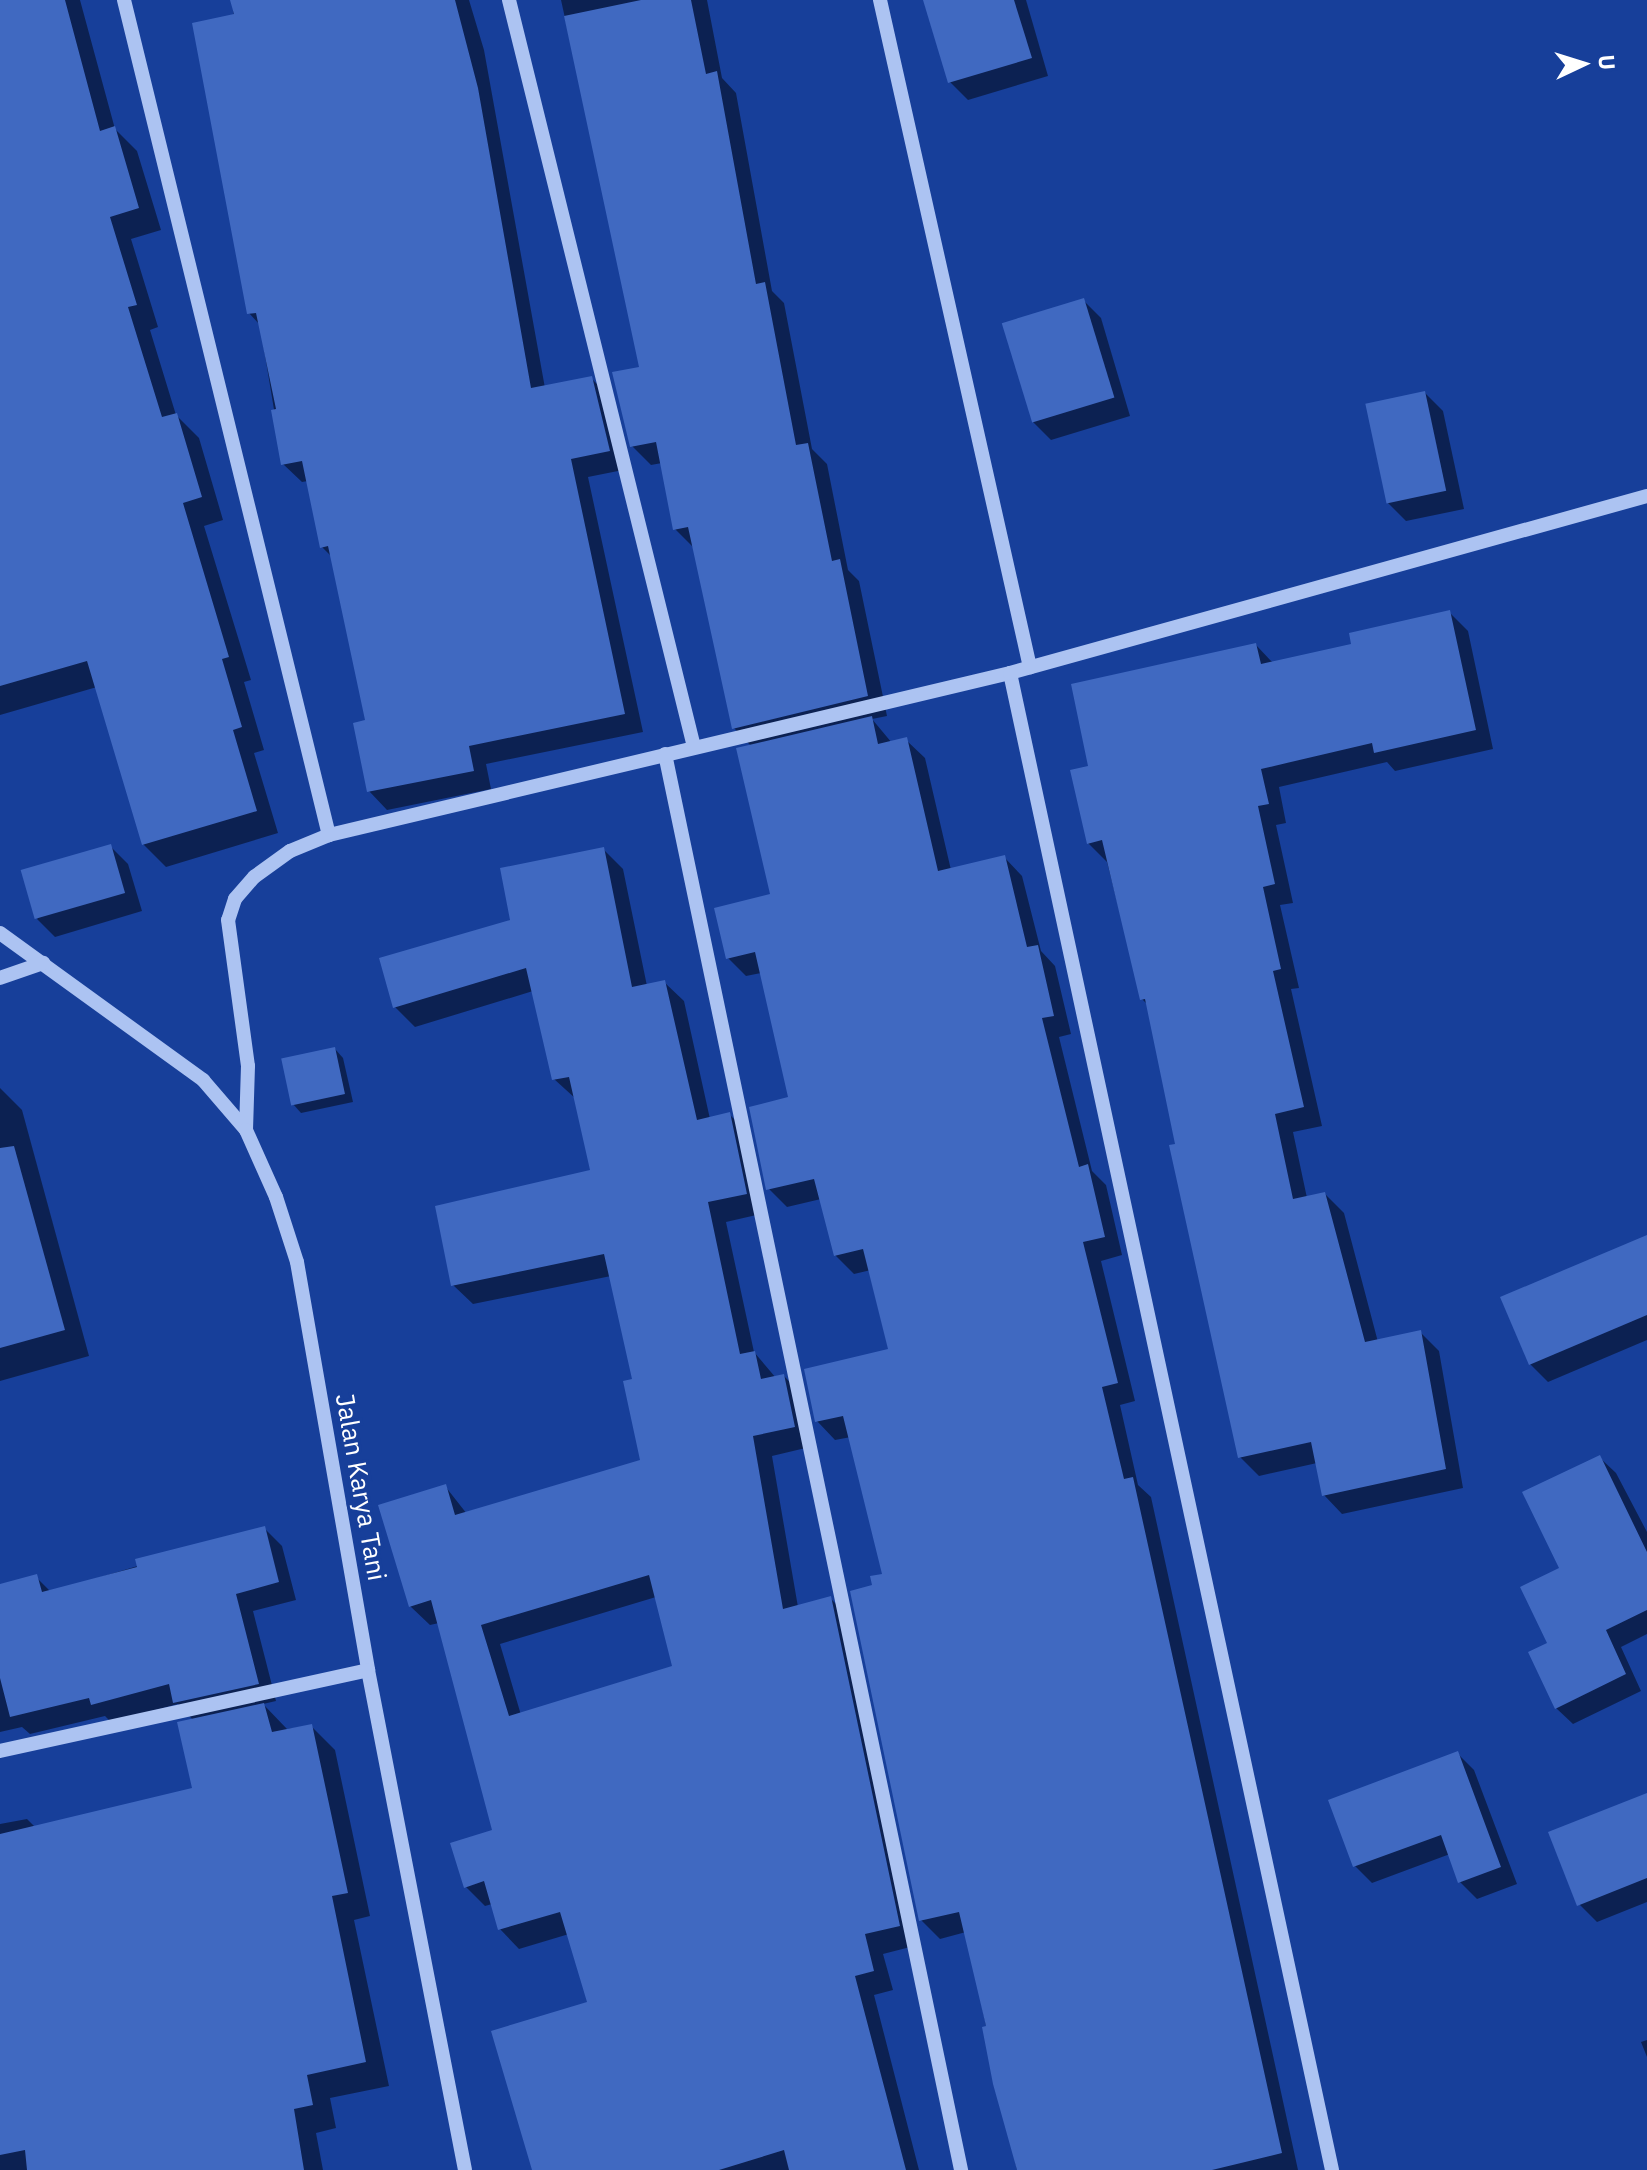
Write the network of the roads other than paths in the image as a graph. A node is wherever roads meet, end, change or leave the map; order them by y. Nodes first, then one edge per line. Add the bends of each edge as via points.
1 (124, 0) edge
2 (509, 0) edge
3 (880, 0) edge
4 (1647, 496) edge
5 (1030, 667) junction
6 (1010, 673) junction
7 (694, 747) junction
8 (665, 754) junction
9 (329, 835) junction
10 (0, 933) edge
11 (43, 963) junction
12 (0, 978) edge
13 (246, 1130) junction
14 (368, 1670) junction
15 (0, 1751) edge
16 (465, 2170) edge
17 (961, 2170) edge
18 (1332, 2170) edge

1 - 9 street
2 - 7 street
3 - 5 street
4 - 5 street
5 - 6 street
6 - 7 street
6 - 18 street
7 - 8 street
8 - 9 street
8 - 17 street
9 - 13 street via 290,851 254,877 235,899 228,920 248,1066
10 - 11 street, Jalan Karya Tani
11 - 12 street
11 - 13 street, Jalan Karya Tani via 203,1080
13 - 14 street, Jalan Karya Tani via 297,1262
14 - 15 street
14 - 16 street, Jalan Karya Tani

